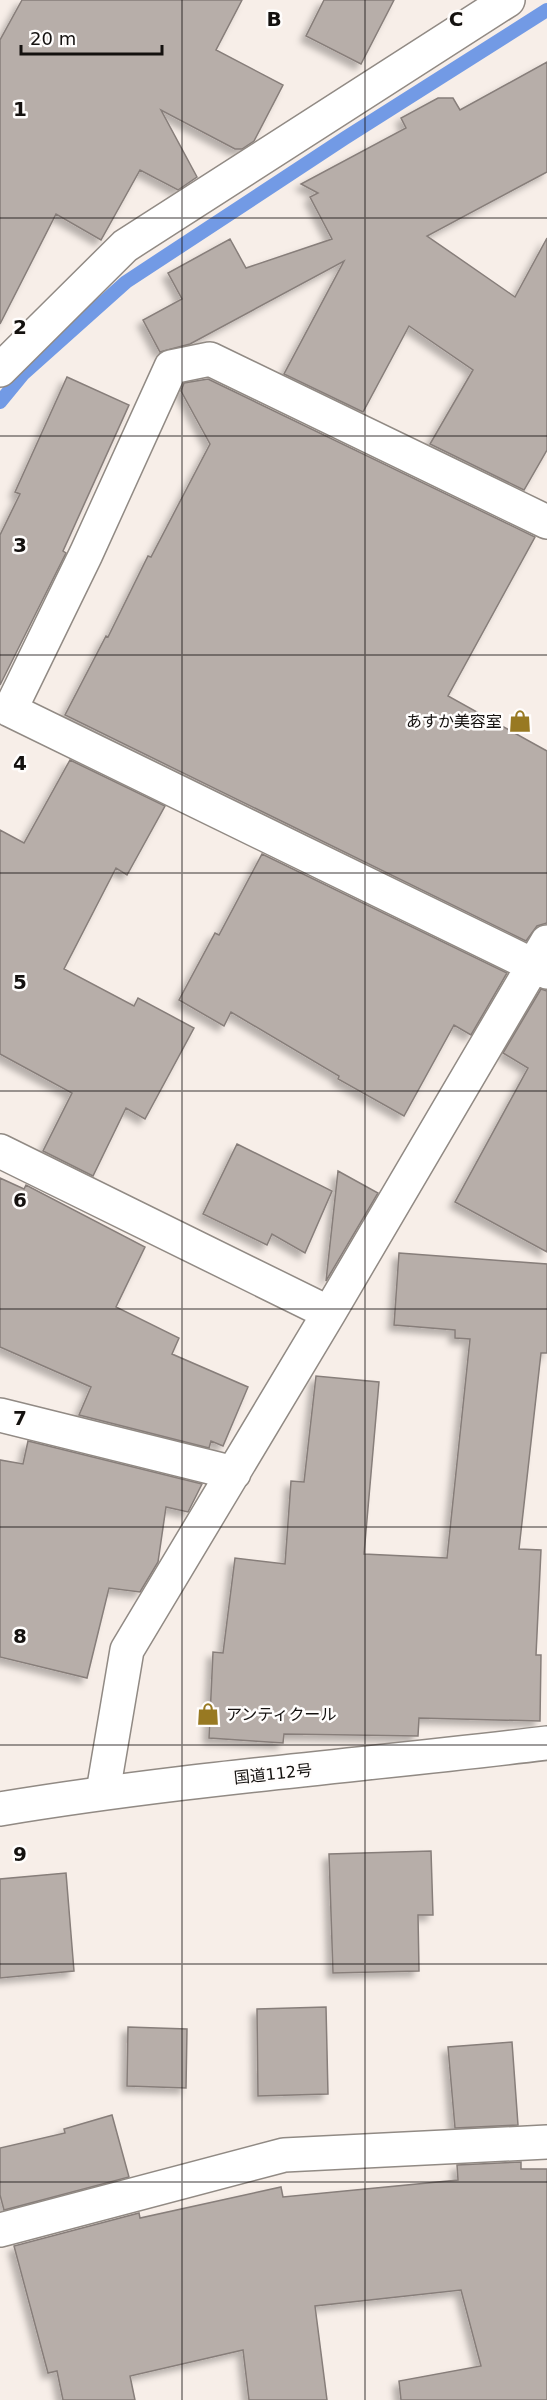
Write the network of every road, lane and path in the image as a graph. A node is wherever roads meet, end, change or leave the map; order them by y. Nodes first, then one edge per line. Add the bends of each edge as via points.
1 (508, 0) edge
2 (0, 370) edge
3 (547, 522) edge
4 (5, 718) edge
5 (543, 960) edge
6 (0, 1151) edge
7 (329, 1313) junction
8 (0, 1415) edge
9 (234, 1473) junction
10 (547, 1743) edge
11 (103, 1792) junction
12 (0, 1809) edge
13 (547, 2142) edge
14 (0, 2230) edge

1 - 2 main road via 124,246
3 - 4 main road via 210,359 171,367 86,554
4 - 5 main road
5 - 7 main road
6 - 7 main road
7 - 9 main road
8 - 9 main road
9 - 11 main road via 127,1650
10 - 11 main road, 国道112号
11 - 12 main road, 国道112号
13 - 14 main road via 284,2155

